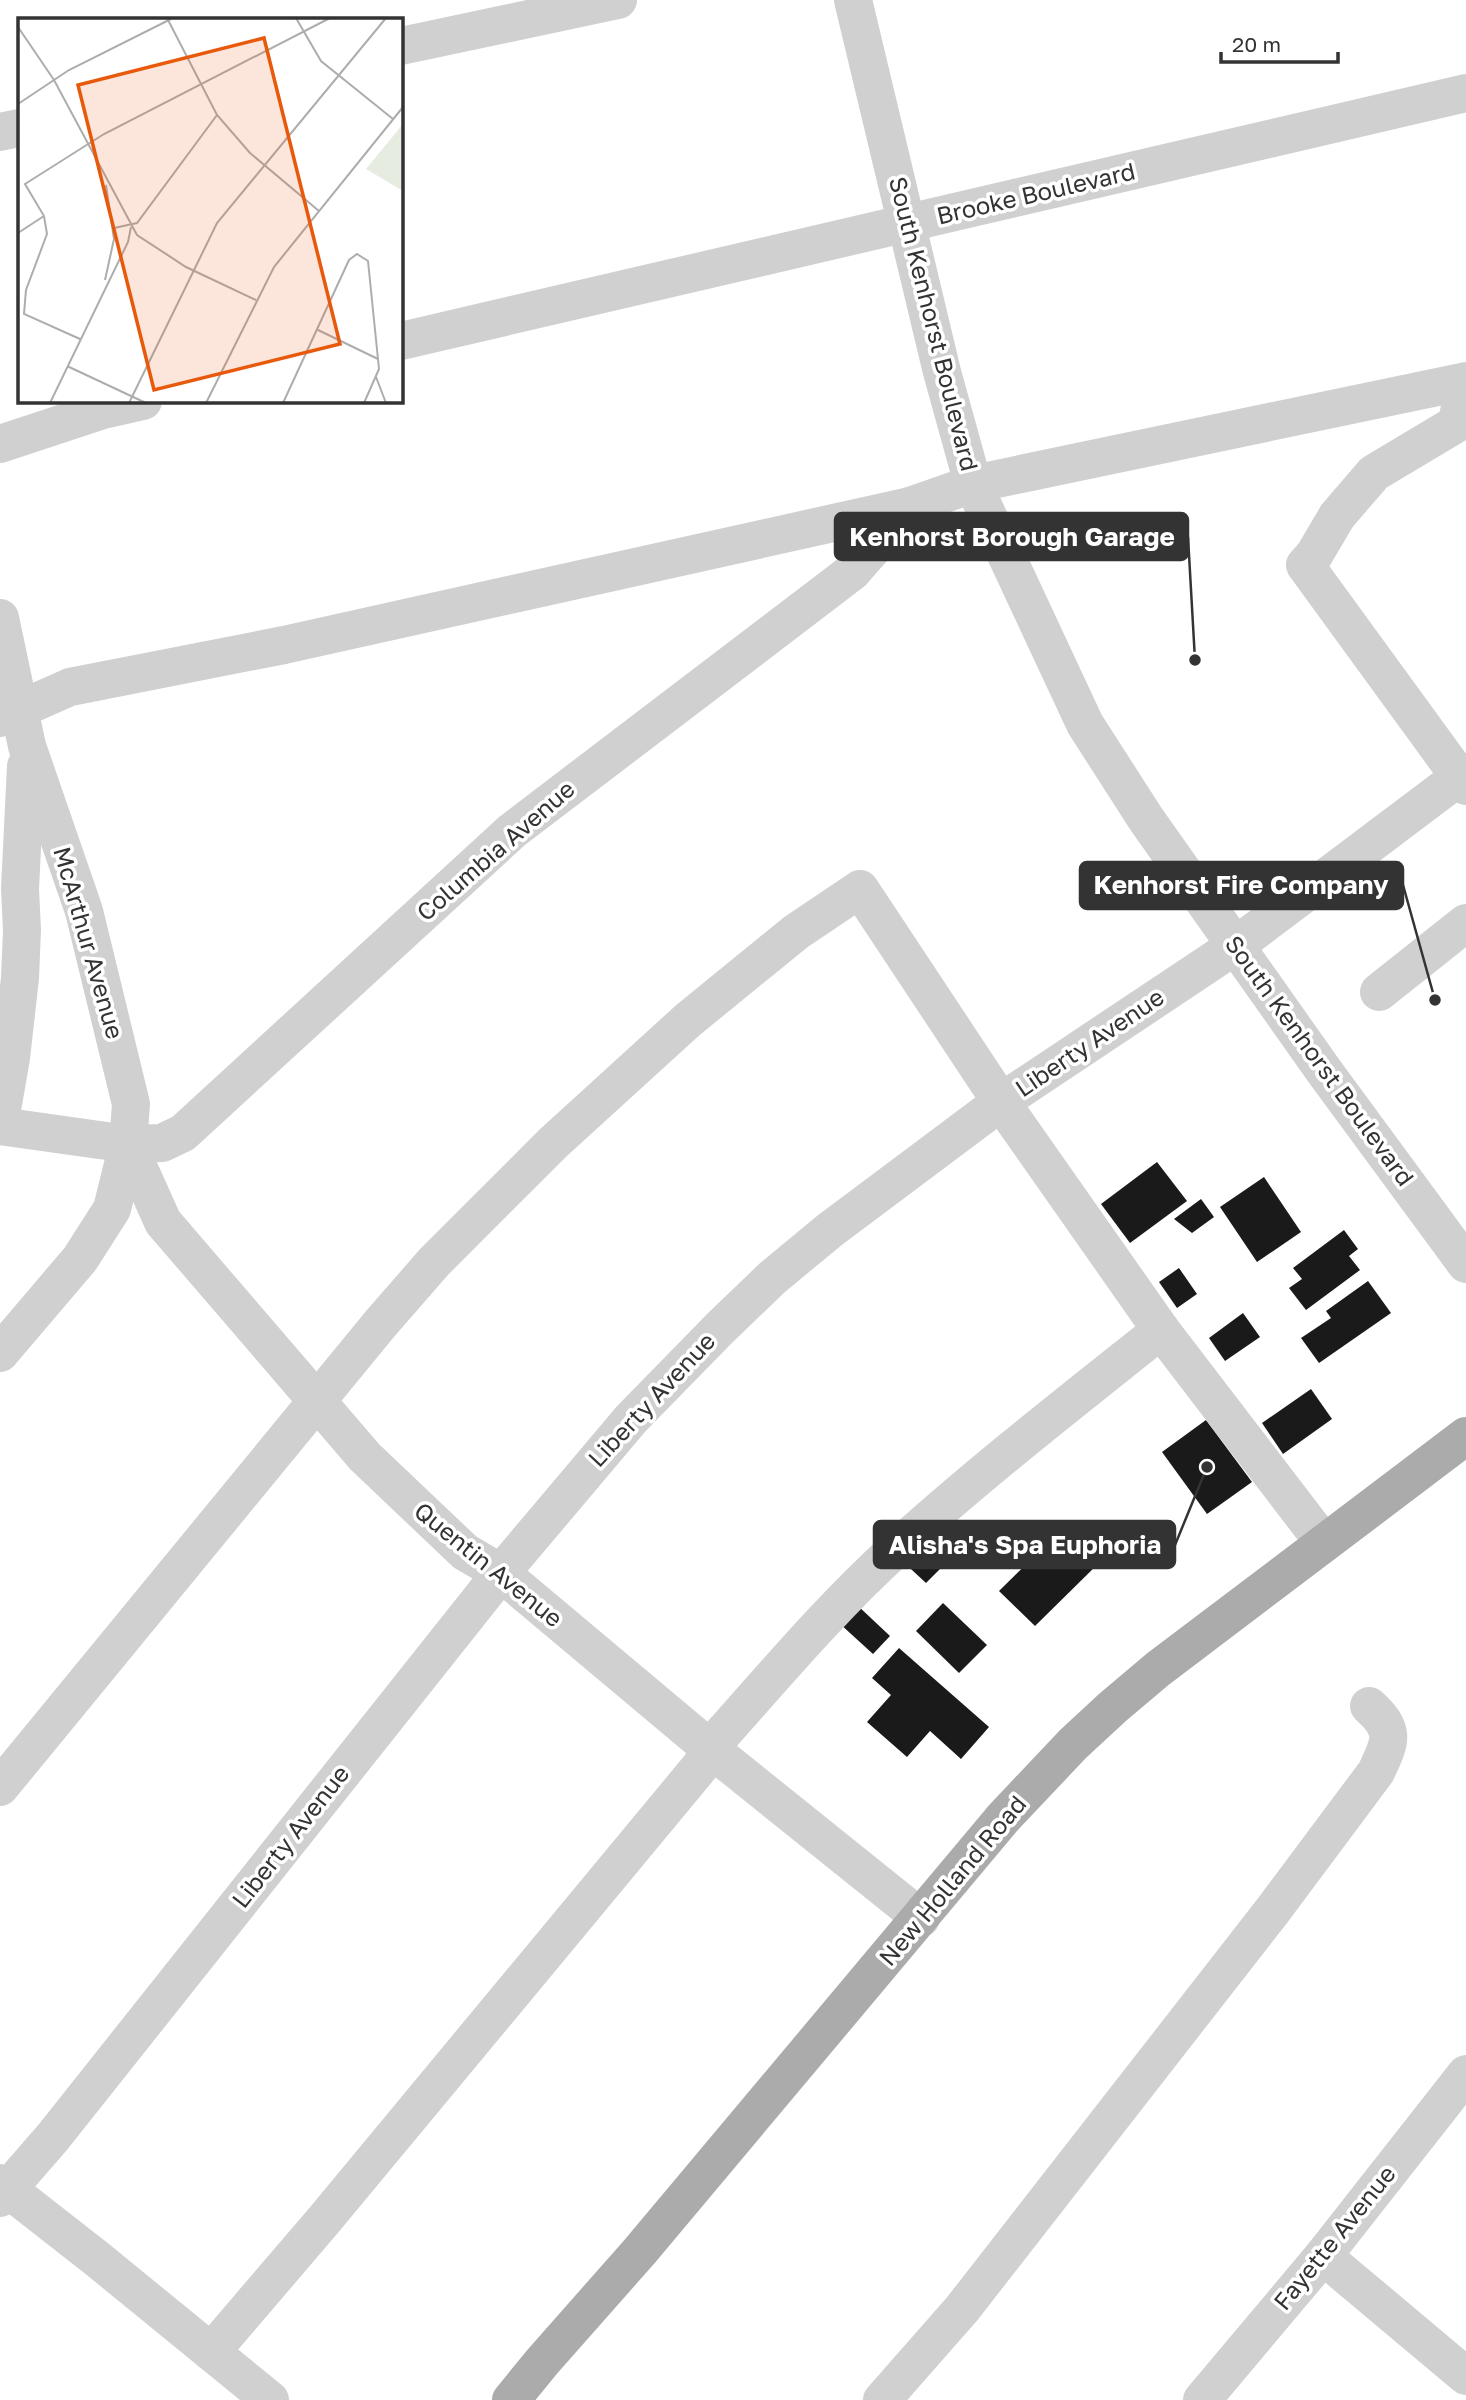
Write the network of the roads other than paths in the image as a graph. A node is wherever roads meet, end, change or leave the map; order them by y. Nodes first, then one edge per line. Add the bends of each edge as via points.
1 (618, 0) edge
2 (853, 0) edge
3 (402, 46) edge
4 (1466, 93) edge
5 (18, 128) edge
6 (0, 132) edge
7 (907, 224) junction
8 (402, 341) edge
9 (1466, 383) edge
10 (139, 402) edge
11 (0, 444) edge
12 (973, 484) junction
13 (910, 506) junction
14 (0, 618) edge
15 (10, 714) edge
16 (27, 746) junction
17 (1464, 778) edge
18 (1466, 923) edge
19 (1236, 946) junction
20 (1379, 992) dead end
21 (1002, 1102) junction
22 (0, 1123) edge
23 (128, 1144) junction
24 (1466, 1264) edge
25 (1161, 1330) junction
26 (0, 1353) edge
27 (318, 1401) junction
28 (1466, 1436) edge
29 (1324, 1543) junction
30 (501, 1573) junction
31 (1369, 1706) dead end
32 (713, 1751) junction
33 (0, 1787) edge
34 (921, 1918) junction
35 (1466, 2074) edge
36 (2, 2190) edge
37 (1322, 2256) junction
38 (211, 2352) junction
39 (1466, 2376) edge
40 (270, 2400) edge
41 (512, 2400) edge
42 (882, 2400) edge
43 (1202, 2400) edge

1 - 3 street
2 - 7 street, South Kenhorst Boulevard
4 - 7 street, Brooke Boulevard
5 - 6 street
7 - 8 street, Brooke Boulevard
7 - 12 street, South Kenhorst Boulevard
9 - 12 street, Columbia Avenue
9 - 17 street via 1456,424 1374,473 1337,516 1305,565
10 - 11 street
12 - 13 street, Columbia Avenue
12 - 19 street, South Kenhorst Boulevard via 1085,724
13 - 15 street via 284,645 70,687
13 - 23 street, Columbia Avenue via 852,572 512,831 183,1133 162,1143
14 - 15 street, McArthur Avenue
15 - 16 street, McArthur Avenue
16 - 22 street, McArthur Avenue via 20,978
16 - 23 street, McArthur Avenue via 83,911 131,1104
17 - 19 street, Liberty Avenue
18 - 20 street
19 - 21 street, Liberty Avenue
19 - 24 street, South Kenhorst Boulevard
21 - 25 street
21 - 27 street via 860,889 796,932 688,1020 553,1143 434,1262
21 - 30 street, Liberty Avenue via 772,1278 631,1419
22 - 23 street, Columbia Avenue
23 - 26 street, McArthur Avenue via 112,1209 101,1227 80,1259
23 - 27 street, Quentin Avenue via 163,1222
25 - 29 street
25 - 32 street via 999,1459 897,1548 832,1611 722,1734
27 - 30 street, Quentin Avenue via 393,1485 465,1552
27 - 33 street
28 - 29 main road, New Holland Road
29 - 34 main road, New Holland Road via 1112,1707 1004,1817
30 - 32 street, Quentin Avenue
30 - 36 street, Liberty Avenue via 61,2126
31 - 42 street via 1383,1719 1389,1736 1376,1772 962,2309
32 - 34 street, Quentin Avenue
32 - 38 street
34 - 41 main road, New Holland Road
35 - 37 street, Fayette Avenue
36 - 38 street via 96,2258
37 - 39 street
37 - 43 street, Fayette Avenue
38 - 40 street

